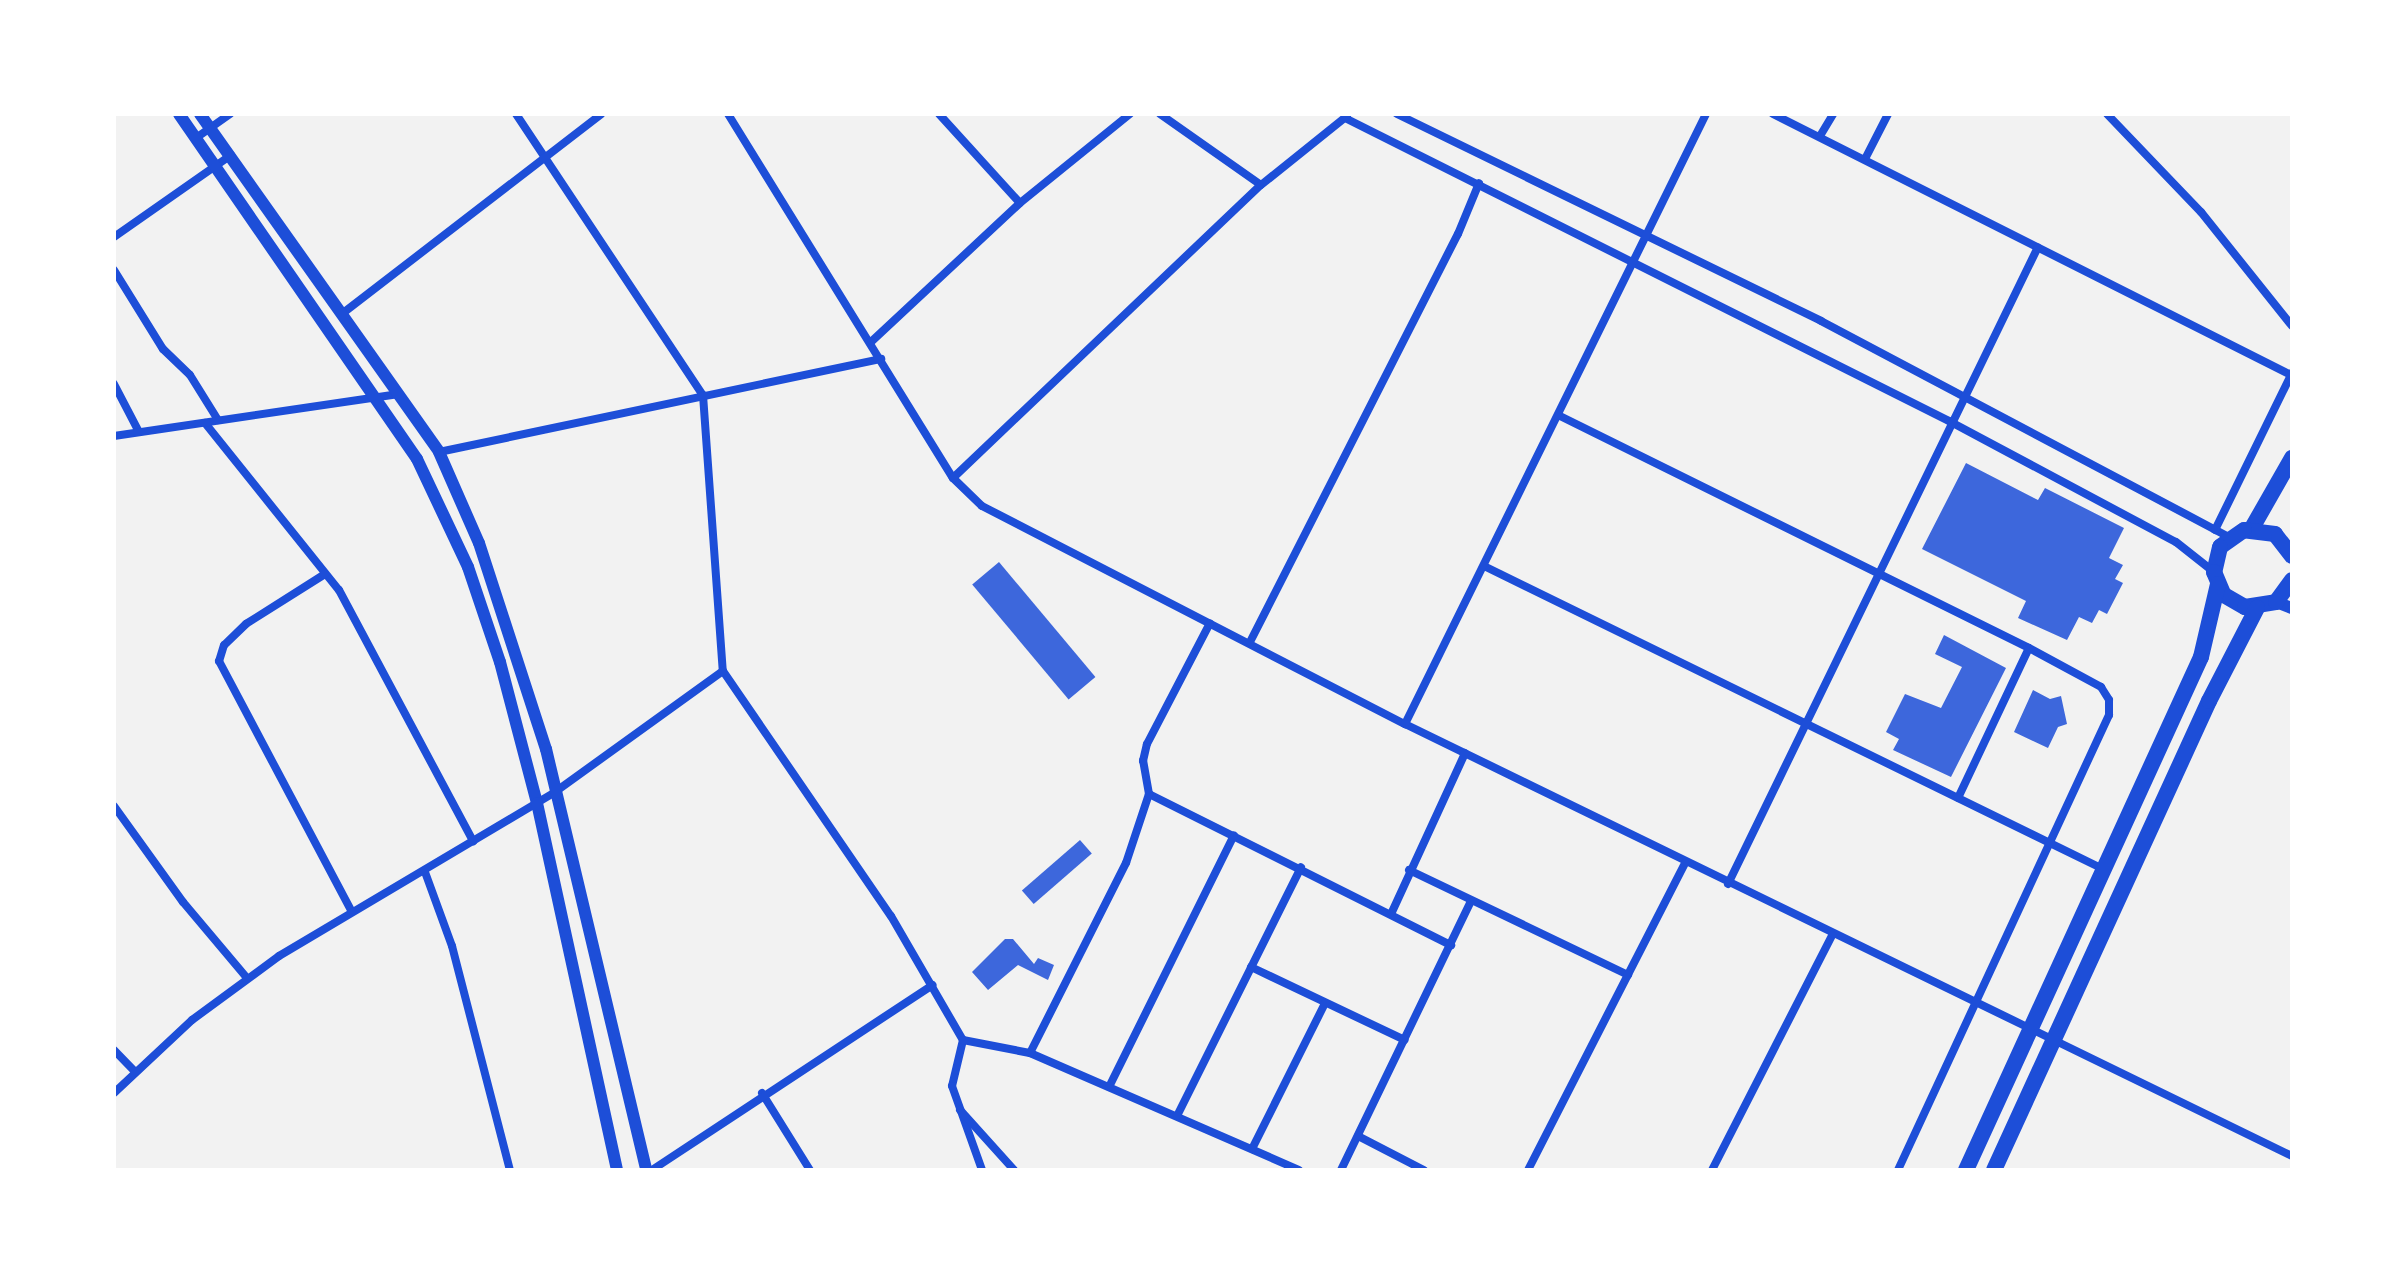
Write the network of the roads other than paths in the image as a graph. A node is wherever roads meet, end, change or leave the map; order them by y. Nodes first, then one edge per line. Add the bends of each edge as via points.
1 (179, 114) edge
2 (200, 114) edge
3 (230, 114) edge
4 (516, 114) edge
5 (601, 114) edge
6 (728, 114) edge
7 (939, 114) edge
8 (1130, 114) edge
9 (1160, 114) edge
10 (1397, 114) edge
11 (1706, 114) edge
12 (1773, 114) edge
13 (1833, 114) edge
14 (1888, 114) edge
15 (2107, 114) edge
16 (1347, 116) edge
17 (210, 128) junction
18 (1820, 136) junction
19 (196, 138) junction
20 (231, 155) junction
21 (546, 158) junction
22 (1865, 159) junction
23 (216, 166) junction
24 (1479, 183) junction
25 (1261, 185) junction
26 (1020, 203) junction
27 (1644, 234) junction
28 (114, 237) edge
29 (2038, 247) junction
30 (1633, 259) junction
31 (114, 270) edge
32 (343, 313) junction
33 (2292, 326) edge
34 (872, 341) junction
35 (881, 359) junction
36 (2292, 374) edge
37 (114, 384) edge
38 (400, 394) junction
39 (703, 395) junction
40 (1964, 395) junction
41 (377, 398) junction
42 (1560, 416) junction
43 (218, 420) junction
44 (1949, 421) junction
45 (205, 423) junction
46 (139, 432) junction
47 (114, 436) edge
48 (439, 452) junction
49 (2292, 458) edge
50 (953, 478) junction
51 (2252, 528) junction
52 (2222, 534) junction
53 (2292, 553) edge
54 (1486, 567) junction
55 (325, 574) junction
56 (1879, 574) junction
57 (2216, 578) junction
58 (2292, 580) edge
59 (2276, 602) junction
60 (2257, 608) junction
61 (2292, 608) edge
62 (1210, 623) junction
63 (1250, 642) junction
64 (2029, 648) junction
65 (723, 671) junction
66 (1405, 724) junction
67 (1804, 725) junction
68 (1465, 753) junction
69 (555, 792) junction
70 (1149, 794) junction
71 (1958, 798) junction
72 (537, 803) junction
73 (114, 806) edge
74 (1234, 835) junction
75 (473, 841) junction
76 (2048, 842) junction
77 (1685, 863) junction
78 (1301, 867) junction
79 (1409, 870) junction
80 (2104, 870) junction
81 (425, 872) junction
82 (1728, 884) junction
83 (1470, 903) junction
84 (351, 910) junction
85 (1392, 912) junction
86 (1832, 935) junction
87 (1451, 945) junction
88 (1251, 967) junction
89 (1628, 975) junction
90 (247, 978) junction
91 (933, 985) junction
92 (1325, 1003) junction
93 (1972, 1004) junction
94 (2028, 1031) junction
95 (963, 1040) junction
96 (1405, 1040) junction
97 (2051, 1042) junction
98 (114, 1050) edge
99 (1030, 1053) junction
100 (135, 1072) junction
101 (1109, 1087) junction
102 (114, 1093) edge
103 (762, 1093) junction
104 (957, 1106) junction
105 (1177, 1116) junction
106 (1358, 1136) junction
107 (1252, 1149) junction
108 (2292, 1156) edge
109 (507, 1169) edge
110 (617, 1170) edge
111 (649, 1170) edge
112 (810, 1170) edge
113 (982, 1170) edge
114 (1014, 1170) edge
115 (1299, 1170) edge
116 (1341, 1170) edge
117 (1424, 1170) edge
118 (1528, 1170) edge
119 (1712, 1170) edge
120 (1898, 1170) edge
121 (1966, 1170) edge
122 (1994, 1170) edge

1 - 19 street
2 - 17 street
3 - 17 street
4 - 21 street
5 - 21 street
6 - 34 street
7 - 26 street
8 - 26 street
9 - 25 street
10 - 27 street
11 - 27 street
12 - 18 street
13 - 18 street
14 - 22 street
15 - 33 street via 2201,212
16 - 24 street
16 - 25 street
17 - 19 street
17 - 20 street
18 - 22 street
19 - 23 street
20 - 23 street
20 - 32 street
21 - 32 street
21 - 39 street
22 - 29 street
23 - 28 street
23 - 41 street
24 - 30 street
24 - 63 street
25 - 50 street
26 - 34 street
27 - 30 street
27 - 40 street
29 - 36 street
29 - 40 street
30 - 42 street
30 - 44 street
31 - 43 street via 163,349 190,375
32 - 38 street
34 - 35 street
35 - 39 street
35 - 50 street
36 - 52 street
37 - 46 street
38 - 41 street
38 - 48 street
39 - 48 street
39 - 65 street
40 - 44 street
40 - 52 street
41 - 43 street
41 - 72 street via 417,459 472,577
42 - 54 street
42 - 56 street
43 - 45 street
44 - 56 street
44 - 57 street via 2176,542
45 - 46 street
45 - 55 street
46 - 47 street
48 - 69 street via 501,599
49 - 51 main road
50 - 62 street via 982,506
51 - 52 main road
51 - 53 main road via 2275,534
52 - 57 main road
54 - 66 street
54 - 67 street
55 - 75 street via 365,632
55 - 84 street via 246,624 224,645 219,661
56 - 64 street
56 - 67 street
57 - 60 main road via 2234,603
57 - 80 main road via 2201,657
58 - 59 main road
59 - 60 main road
59 - 61 street
60 - 97 main road
62 - 63 street
62 - 70 street via 1147,744 1144,778
63 - 66 street
64 - 71 street
64 - 76 street via 2101,687 2109,700 2109,715
65 - 69 street
65 - 91 street
66 - 68 street
67 - 71 street
67 - 82 street
68 - 77 street
68 - 79 street
69 - 72 street
69 - 111 street
70 - 74 street
70 - 99 street via 1126,863
71 - 76 street
72 - 75 street
72 - 110 street
73 - 90 street via 183,902
74 - 78 street
74 - 101 street
75 - 81 street
76 - 80 street
76 - 93 street
77 - 82 street
77 - 89 street
78 - 85 street
78 - 88 street
79 - 83 street
79 - 85 street
80 - 94 main road
81 - 84 street
81 - 109 street via 452,946
82 - 86 street
83 - 87 street
83 - 89 street
84 - 90 street
85 - 87 street
86 - 93 street
86 - 119 street
87 - 96 street
88 - 92 street
88 - 105 street
89 - 118 street
90 - 100 street
91 - 95 street
91 - 103 street
92 - 96 street
92 - 107 street
93 - 94 street
93 - 120 street
94 - 97 street
94 - 121 main road
95 - 99 street
95 - 104 street via 954,1062
96 - 106 street
97 - 108 street
97 - 122 main road
98 - 100 street
99 - 101 street
100 - 102 street
101 - 105 street
103 - 111 street
103 - 112 street
104 - 113 street
104 - 114 street
105 - 107 street
106 - 116 street
106 - 117 street
107 - 115 street

